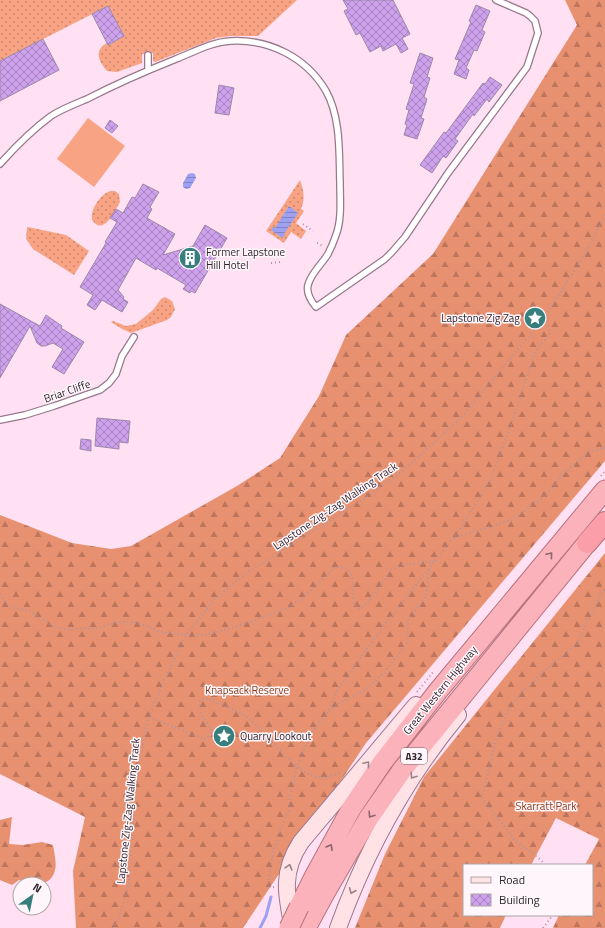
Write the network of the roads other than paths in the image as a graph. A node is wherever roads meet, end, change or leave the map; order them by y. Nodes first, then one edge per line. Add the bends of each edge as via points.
1 (496, 0) edge
2 (148, 55) dead end
3 (148, 70) junction
4 (0, 164) edge
5 (134, 337) dead end
6 (0, 420) edge
7 (605, 490) edge
8 (605, 522) edge
9 (587, 543) joint
10 (525, 585) junction
11 (542, 598) junction
12 (289, 928) edge
13 (293, 928) edge
14 (306, 928) edge
15 (338, 928) edge

1 - 3 lane via 526,13 534,21 538,33 527,67 392,252 316,307 308,293 308,284 328,254 339,225 340,209 336,117 321,84 302,63 286,53 265,45 242,41 216,43
2 - 3 lane
3 - 4 lane via 53,115 32,131
5 - 6 lane, Briar Cliffe via 122,356 116,374 100,390 25,415
10 -> 7 highway, Great Western Highway / A32
8 - 9 highway
9 - 11 highway, Great Western Highway / A32
12 -> 10 highway, Great Western Highway / A32, bridge via 315,875 382,763
13 -> 10 main road via 286,880 290,862 301,842 501,607
11 -> 14 highway, Great Western Highway / A32 via 402,770 368,819
11 -> 15 main road via 526,632 455,719 412,777 368,855

